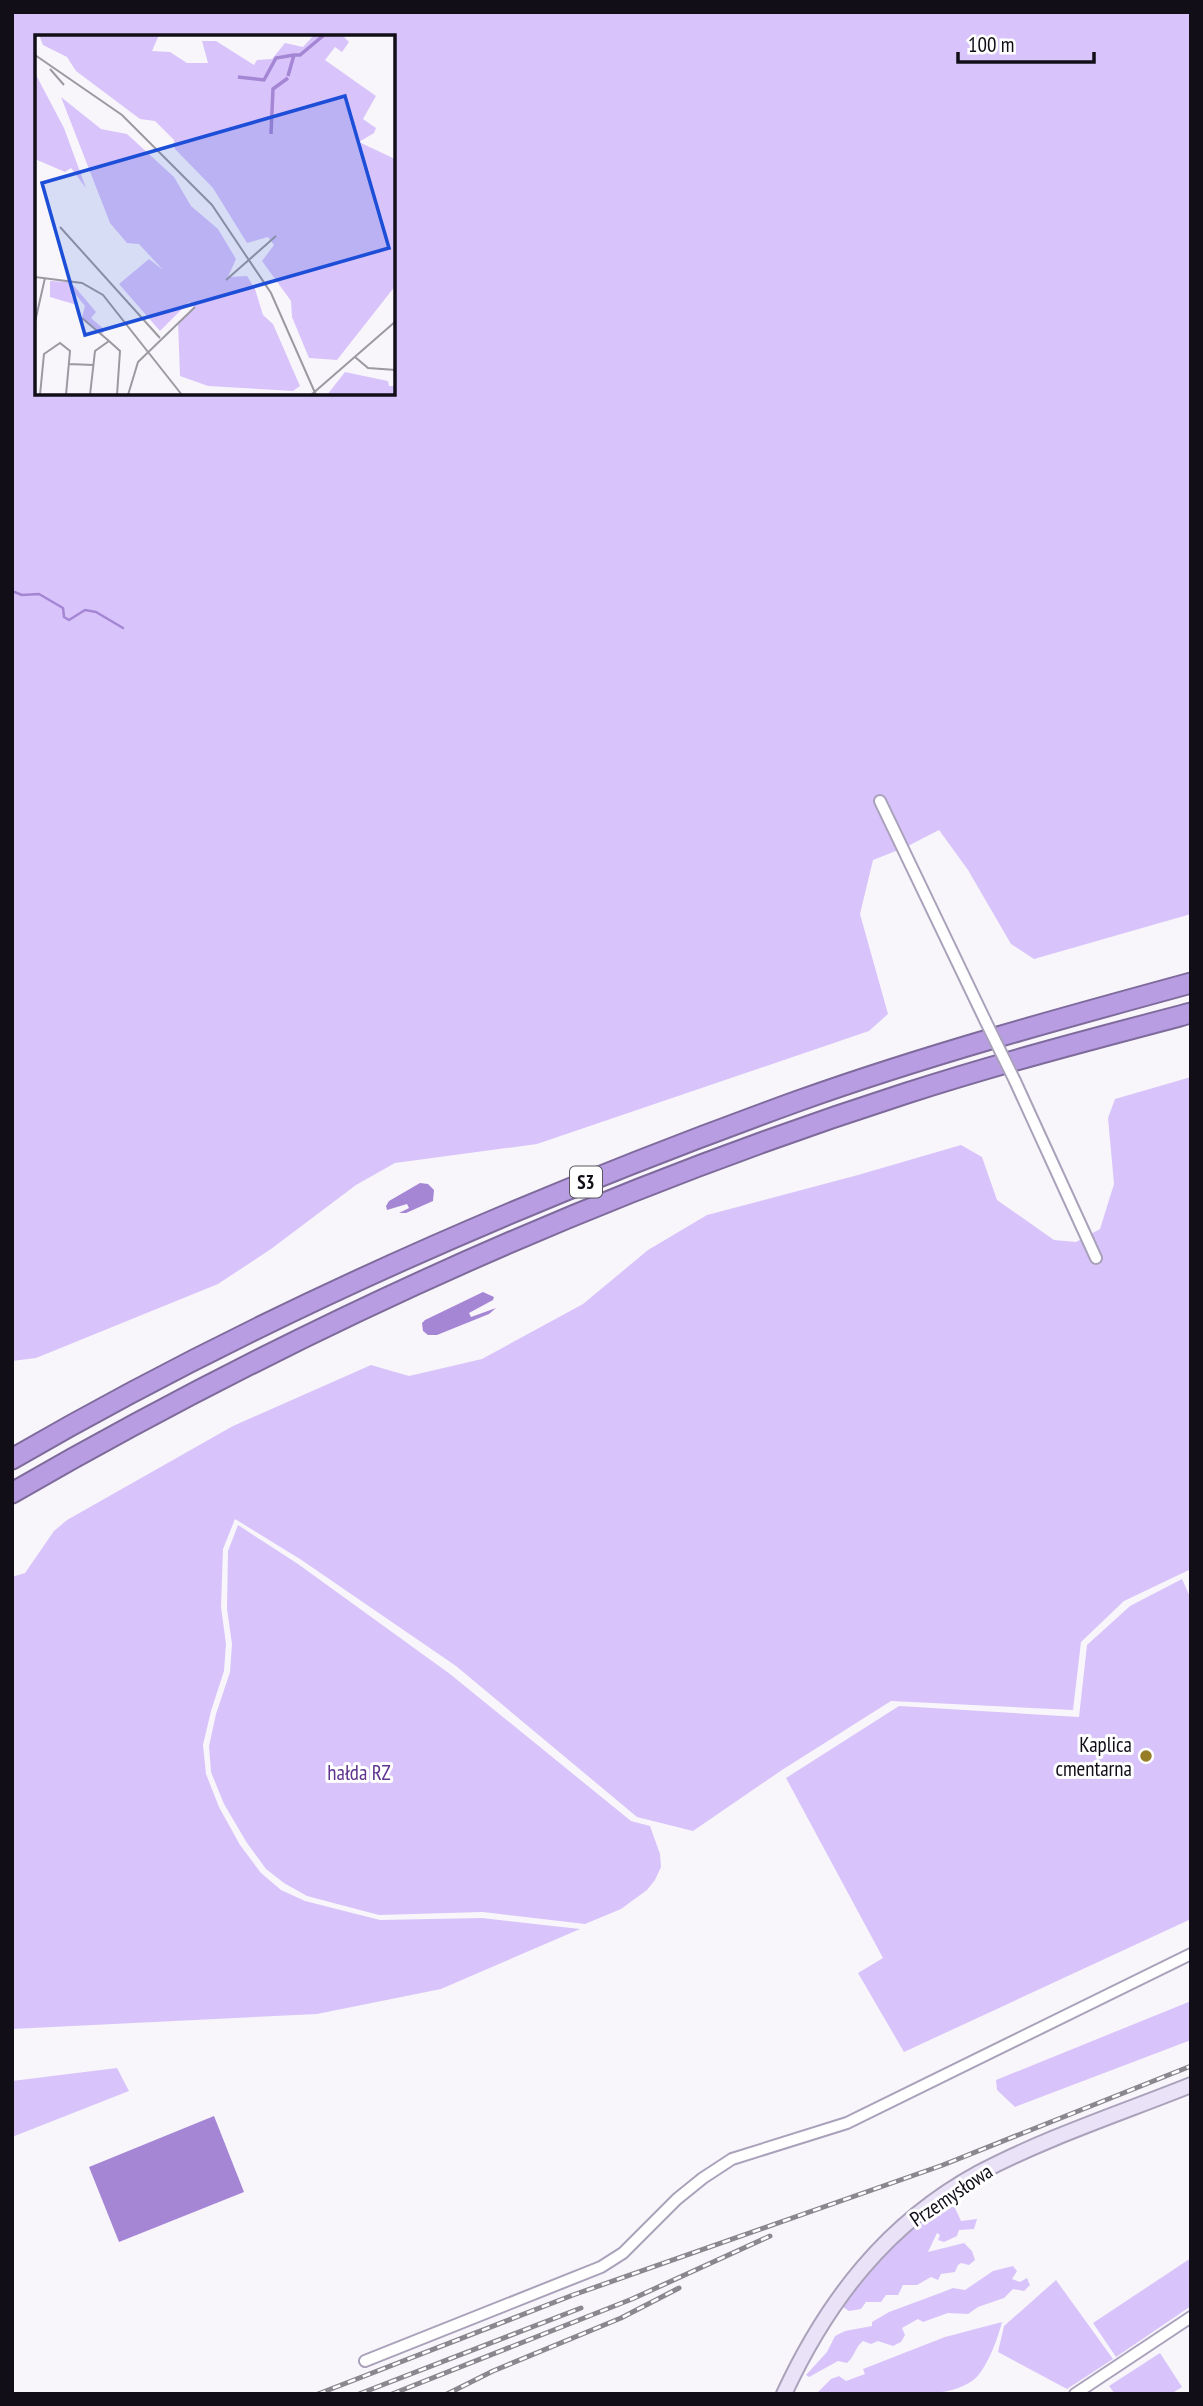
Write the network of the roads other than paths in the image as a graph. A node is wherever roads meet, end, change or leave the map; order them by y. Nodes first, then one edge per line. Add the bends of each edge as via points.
1 (880, 801) dead end
2 (1191, 983) edge
3 (1191, 1013) edge
4 (1096, 1258) dead end
5 (12, 1459) edge
6 (12, 1493) edge
7 (1191, 1954) edge
8 (1191, 2085) edge
9 (1191, 2317) edge
10 (365, 2361) dead end
11 (784, 2394) edge
12 (1074, 2394) edge

1 - 4 street, bridge
2 - 5 highway, S3 via 955,1050 800,1101 520,1207 253,1329
3 - 6 highway, S3 via 906,1094 531,1232 276,1350
7 - 10 street via 847,2123 732,2160 677,2199 623,2253 601,2267
8 - 11 street, Przemysłowa via 1010,2157 936,2201 869,2259 842,2292
9 - 12 street

